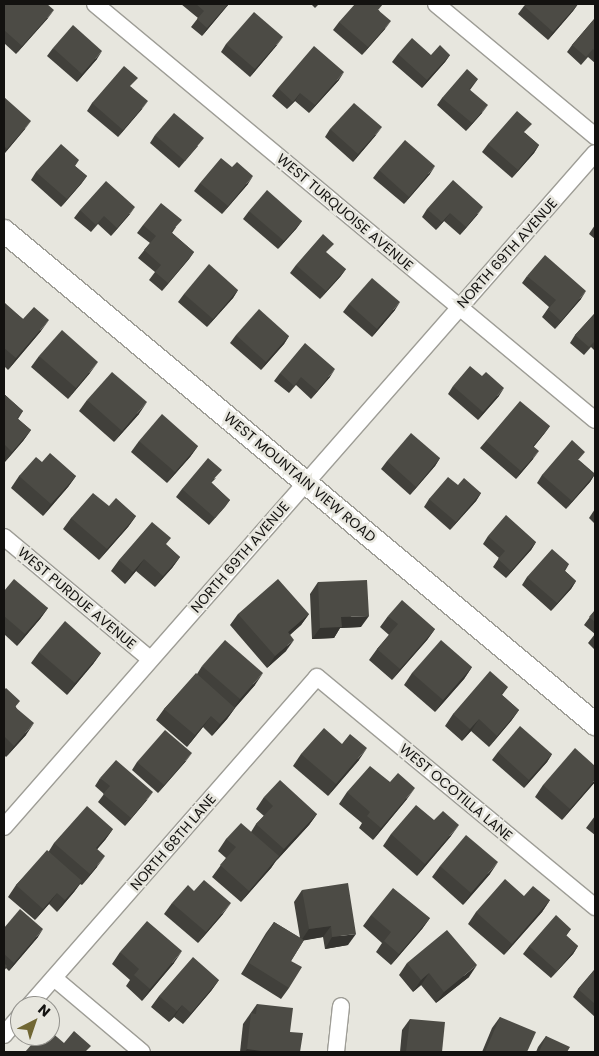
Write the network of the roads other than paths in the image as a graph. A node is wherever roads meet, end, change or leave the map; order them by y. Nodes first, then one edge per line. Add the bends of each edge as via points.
1 (95, 4) edge
2 (436, 4) edge
3 (595, 136) edge
4 (595, 153) edge
5 (4, 231) edge
6 (459, 306) junction
7 (595, 420) edge
8 (306, 482) junction
9 (4, 537) edge
10 (150, 659) junction
11 (317, 677) joint
12 (595, 724) edge
13 (4, 827) edge
14 (595, 907) edge
15 (54, 978) junction
16 (38, 996) edge
17 (341, 1006) dead end
18 (142, 1052) edge
19 (336, 1052) edge

1 - 6 street, WEST TURQUOISE AVENUE
2 - 3 street
4 - 6 street, NORTH 69TH AVENUE
5 - 8 street, WEST MOUNTAIN VIEW ROAD
6 - 7 street, WEST TURQUOISE AVENUE
6 - 8 street, NORTH 69TH AVENUE
8 - 10 street, NORTH 69TH AVENUE
8 - 12 street, WEST MOUNTAIN VIEW ROAD
9 - 10 street, WEST PURDUE AVENUE
10 - 13 street, NORTH 69TH AVENUE
11 - 14 street, WEST OCOTILLA LANE
11 - 15 street, NORTH 68TH LANE
15 - 16 street, NORTH 68TH LANE
15 - 18 street
17 - 19 street

